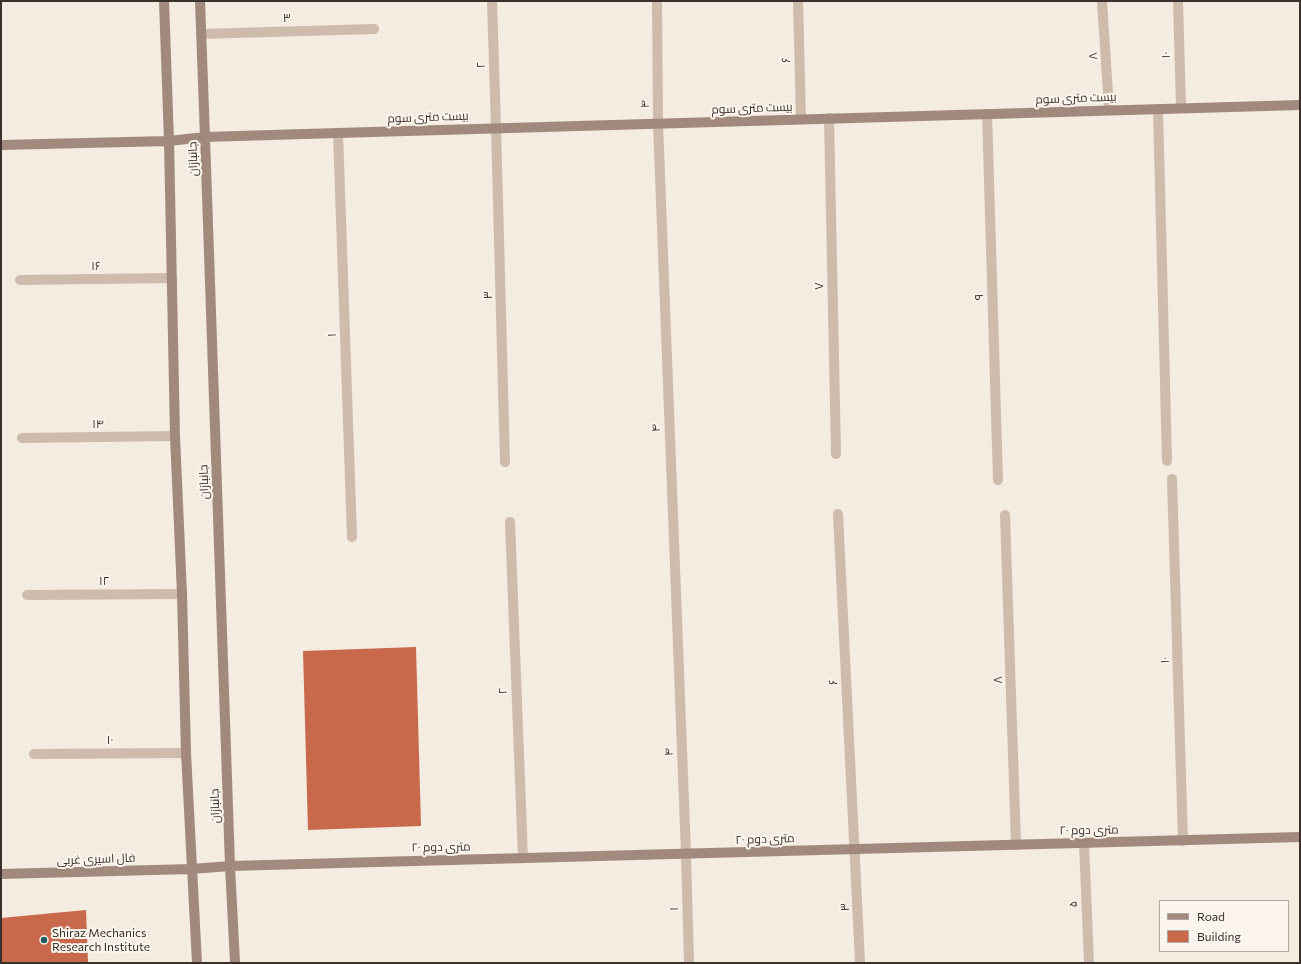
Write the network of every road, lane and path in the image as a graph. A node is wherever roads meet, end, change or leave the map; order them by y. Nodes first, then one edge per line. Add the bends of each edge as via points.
1 (164, 1) edge
2 (200, 1) edge
3 (492, 1) edge
4 (656, 1) edge
5 (798, 1) edge
6 (1102, 1) edge
7 (1178, 1) edge
8 (374, 29) dead end
9 (201, 34) junction
10 (1300, 105) edge
11 (1181, 108) junction
12 (1158, 109) junction
13 (1109, 110) junction
14 (987, 114) junction
15 (829, 118) junction
16 (801, 119) junction
17 (658, 123) junction
18 (496, 128) junction
19 (338, 133) junction
20 (205, 137) junction
21 (169, 140) junction
22 (1, 145) edge
23 (172, 278) junction
24 (20, 280) dead end
25 (175, 436) junction
26 (22, 438) dead end
27 (836, 454) dead end
28 (1167, 461) dead end
29 (505, 462) dead end
30 (1172, 479) dead end
31 (998, 480) dead end
32 (838, 514) dead end
33 (1005, 515) dead end
34 (510, 522) dead end
35 (352, 537) dead end
36 (182, 594) junction
37 (28, 595) dead end
38 (186, 753) junction
39 (34, 754) dead end
40 (1300, 837) edge
41 (1183, 841) junction
42 (1084, 843) junction
43 (1016, 845) junction
44 (855, 849) junction
45 (686, 854) junction
46 (523, 858) junction
47 (230, 866) junction
48 (192, 869) junction
49 (1, 874) edge
50 (197, 963) edge
51 (235, 963) edge
52 (689, 963) edge
53 (860, 963) edge
54 (1089, 963) edge

1 - 21 street, جانبازان
2 - 9 street, جانبازان
3 - 18 street, ۲
4 - 17 street, ۴
5 - 16 street, ۶
6 - 13 street, ۸
7 - 11 street, ۱۰
8 - 9 street, ۳
9 - 20 street, جانبازان
10 - 11 street, بیست متری سوم
11 - 12 street, بیست متری سوم
12 - 13 street, بیست متری سوم
12 - 28 street
13 - 14 street, بیست متری سوم
14 - 15 street, بیست متری سوم
14 - 31 street, ۹
15 - 16 street, بیست متری سوم
15 - 27 street, ۷
16 - 17 street, بیست متری سوم
17 - 18 street, بیست متری سوم
17 - 45 street, ۴
18 - 19 street, بیست متری سوم
18 - 29 street, ۳
19 - 20 street, بیست متری سوم
19 - 35 street, ۱
20 - 21 street, بیست متری سوم
20 - 47 street, جانبازان
21 - 22 street, بیست متری سوم
21 - 23 street, جانبازان
23 - 24 street, ۱۶
23 - 25 street, جانبازان
25 - 26 street, ۱۴
25 - 36 street, جانبازان
30 - 41 street, ۱۰
32 - 44 street, ۶
33 - 43 street, ۸
34 - 46 street, ۲
36 - 37 street, ۱۲
36 - 38 street, جانبازان
38 - 39 street, ۱۰
38 - 48 street, جانبازان
40 - 41 street, ۲۰ متری دوم
41 - 42 street, ۲۰ متری دوم
42 - 43 street, ۲۰ متری دوم
42 - 54 street, ۵
43 - 44 street, ۲۰ متری دوم
44 - 45 street, ۲۰ متری دوم
44 - 53 street, ۳
45 - 46 street, ۲۰ متری دوم
45 - 52 street, ۱
46 - 47 street, ۲۰ متری دوم
47 - 48 street, ۲۰ متری دوم
47 - 51 street, جانبازان
48 - 49 street, فال اسیری غربی
48 - 50 street, جانبازان

